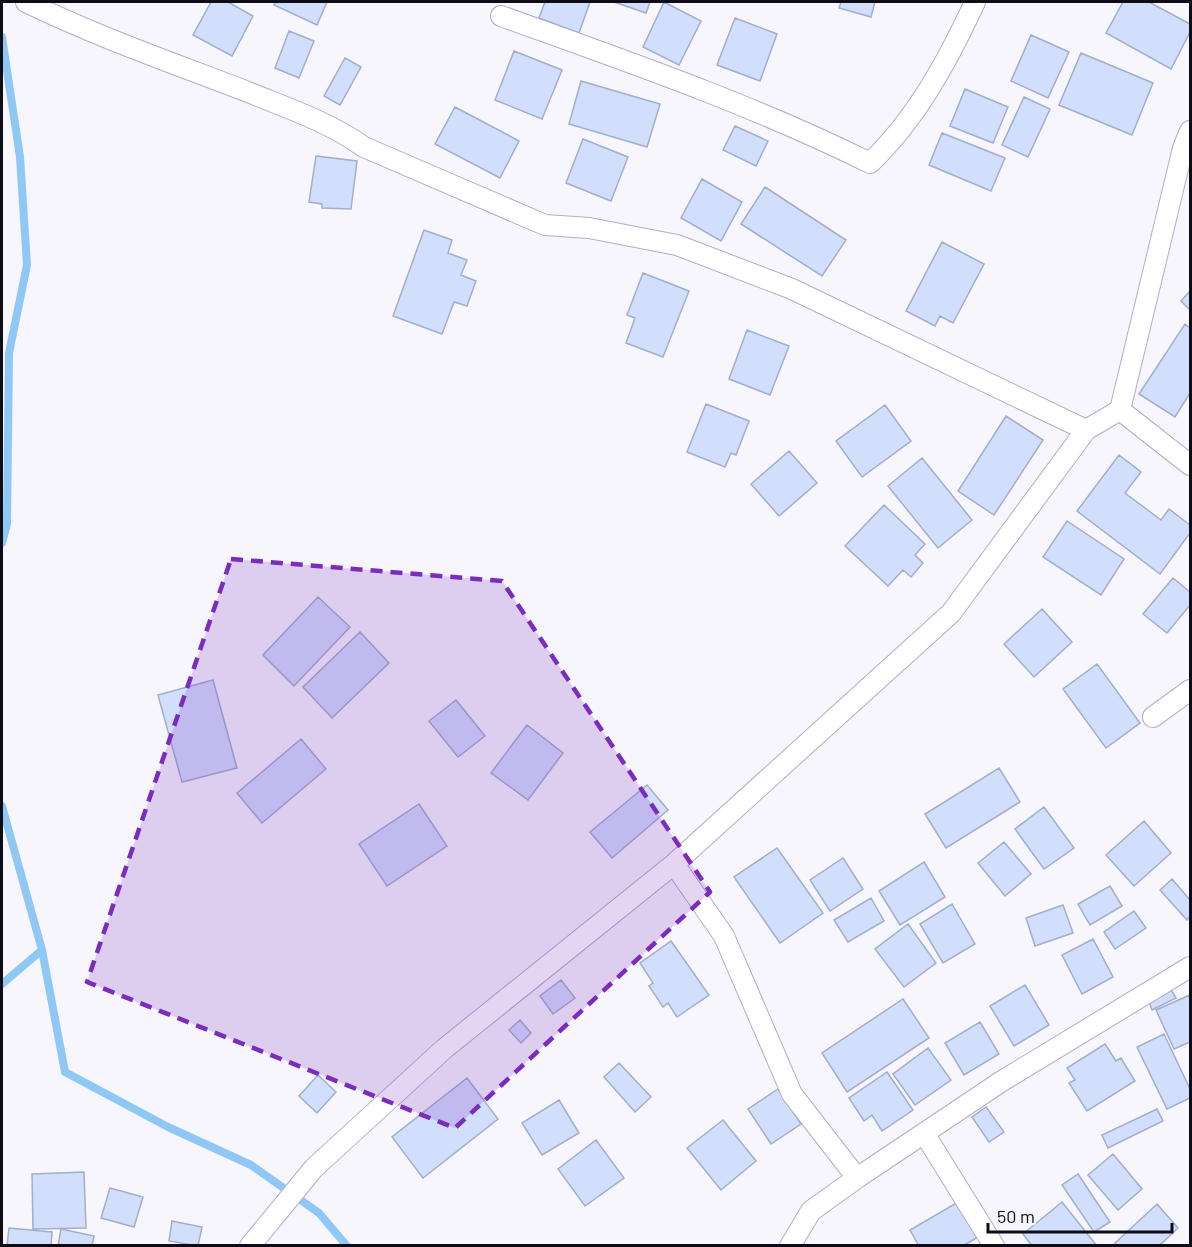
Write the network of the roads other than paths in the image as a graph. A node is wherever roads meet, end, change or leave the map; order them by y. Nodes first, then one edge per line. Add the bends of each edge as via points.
1 (26, 2) edge
2 (975, 2) edge
3 (501, 16) dead end
4 (1191, 131) edge
5 (1119, 410) junction
6 (1086, 430) junction
7 (1191, 465) edge
8 (1191, 690) edge
9 (1153, 717) dead end
10 (674, 864) junction
11 (1191, 967) edge
12 (924, 1133) junction
13 (856, 1178) junction
14 (250, 1245) edge
15 (790, 1245) edge
16 (994, 1245) edge

1 - 6 street via 123,45 300,113 364,147 545,225 589,228 677,245 792,290
2 - 3 street via 953,49 898,136 870,163 715,93
4 - 5 street via 1183,148
5 - 6 street
5 - 7 street
6 - 10 street via 951,613
8 - 9 street
10 - 13 street via 723,936 792,1094
10 - 14 street via 444,1049 314,1168
11 - 12 street
12 - 13 street
12 - 16 street
13 - 15 street via 811,1211

